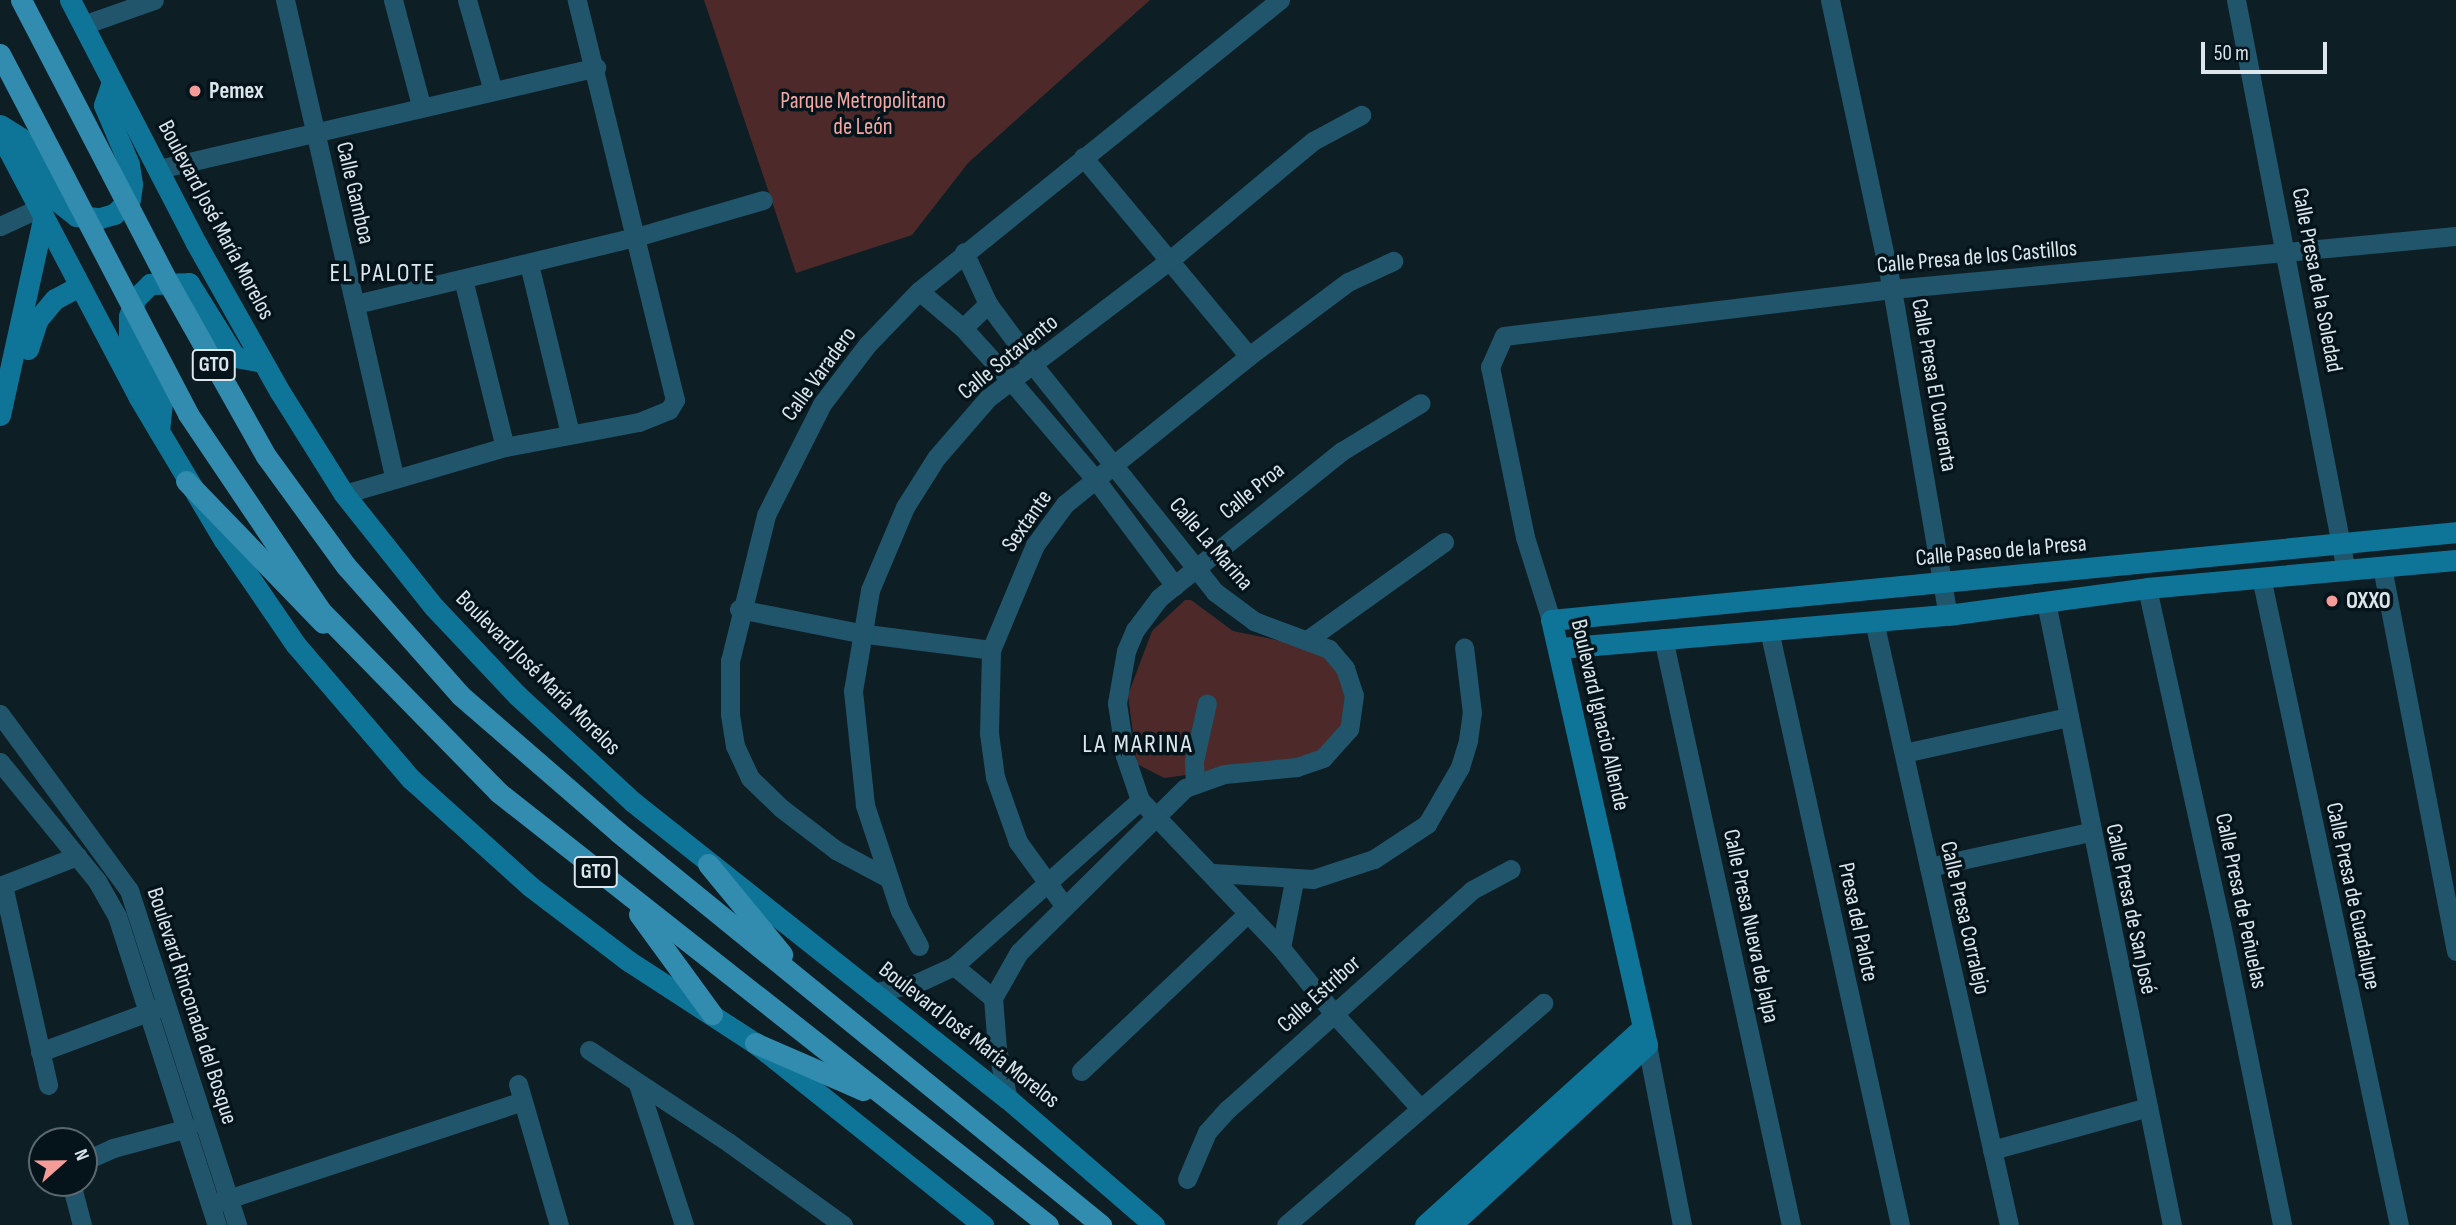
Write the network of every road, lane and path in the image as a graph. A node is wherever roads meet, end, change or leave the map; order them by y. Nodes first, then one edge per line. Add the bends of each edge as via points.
1 (22, 0) edge
2 (70, 0) edge
3 (154, 0) edge
4 (285, 0) edge
5 (393, 0) edge
6 (467, 0) edge
7 (578, 0) edge
8 (1280, 0) edge
9 (1830, 0) edge
10 (2236, 0) edge
11 (83, 25) junction
12 (0, 54) edge
13 (596, 67) junction
14 (111, 82) junction
15 (492, 88) junction
16 (421, 105) junction
17 (1361, 115) dead end
18 (0, 125) edge
19 (316, 132) junction
20 (0, 134) edge
21 (1083, 157) junction
22 (159, 169) junction
23 (763, 200) dead end
24 (40, 215) junction
25 (0, 226) edge
26 (2456, 236) edge
27 (636, 237) junction
28 (964, 252) junction
29 (2288, 252) junction
30 (1170, 260) junction
31 (1393, 261) dead end
32 (529, 264) junction
33 (463, 279) junction
34 (79, 286) junction
35 (1892, 289) junction
36 (919, 290) junction
37 (356, 304) junction
38 (988, 304) junction
39 (963, 328) junction
40 (1504, 336) joint
41 (1249, 356) junction
42 (263, 362) junction
43 (1034, 366) junction
44 (1012, 382) junction
45 (8, 388) junction
46 (1421, 403) dead end
47 (0, 415) edge
48 (159, 431) junction
49 (570, 434) junction
50 (505, 447) junction
51 (1115, 466) junction
52 (395, 479) junction
53 (1096, 480) junction
54 (186, 481) junction
55 (344, 495) junction
56 (2456, 532) edge
57 (1444, 542) dead end
58 (2342, 544) junction
59 (2456, 560) edge
60 (2382, 567) junction
61 (1199, 571) junction
62 (2346, 571) junction
63 (2260, 577) junction
64 (1944, 583) junction
65 (1175, 586) junction
66 (2147, 589) junction
67 (2046, 603) junction
68 (739, 609) junction
69 (1948, 615) junction
70 (1551, 620) junction
71 (1874, 621) junction
72 (1769, 630) junction
73 (859, 633) junction
74 (1310, 638) junction
75 (1662, 638) junction
76 (1464, 647) dead end
77 (1560, 648) junction
78 (991, 650) junction
79 (387, 679) junction
80 (1207, 703) dead end
81 (0, 714) edge
82 (2068, 717) junction
83 (1904, 753) junction
84 (0, 762) edge
85 (1195, 783) junction
86 (1140, 800) junction
87 (1158, 817) junction
88 (2090, 832) junction
89 (77, 856) junction
90 (708, 864) junction
91 (1929, 867) junction
92 (1511, 869) dead end
93 (1213, 873) junction
94 (888, 878) junction
95 (1294, 881) junction
96 (1046, 884) junction
97 (2, 885) edge
98 (628, 898) junction
99 (1063, 904) junction
100 (1248, 913) junction
101 (919, 946) dead end
102 (1281, 948) junction
103 (2456, 951) edge
104 (954, 966) junction
105 (813, 991) junction
106 (872, 992) junction
107 (993, 998) junction
108 (1543, 1003) dead end
109 (158, 1008) junction
110 (712, 1014) junction
111 (1335, 1015) junction
112 (1645, 1036) junction
113 (755, 1043) junction
114 (589, 1050) dead end
115 (40, 1052) junction
116 (1080, 1071) dead end
117 (638, 1084) junction
118 (48, 1085) dead end
119 (1008, 1099) junction
120 (897, 1105) junction
121 (2148, 1107) junction
122 (1420, 1108) junction
123 (188, 1128) junction
124 (1992, 1150) junction
125 (98, 1155) edge
126 (1187, 1179) dead end
127 (75, 1197) edge
128 (221, 1201) junction
129 (556, 1224) edge
130 (2166, 1224) edge
131 (82, 1225) edge
132 (217, 1225) edge
133 (237, 1225) edge
134 (684, 1225) edge
135 (843, 1225) edge
136 (983, 1225) edge
137 (1048, 1225) edge
138 (1101, 1225) edge
139 (1154, 1225) edge
140 (1286, 1225) edge
141 (1425, 1225) edge
142 (1451, 1225) edge
143 (1682, 1225) edge
144 (1791, 1225) edge
145 (1900, 1225) edge
146 (2009, 1225) edge
147 (2282, 1225) edge
148 (2399, 1225) edge

1 - 105 main road, GTO, bridge via 169,284 266,456 346,566 460,695 550,776
2 - 11 street, Boulevard José María Morelos
3 - 11 street
4 - 19 street, Calle Gamboa
5 - 16 street
6 - 15 street
7 - 13 street
8 - 21 street, Calle Varadero
9 - 35 street, Calle Presa El Cuarenta
10 - 29 street, Calle Presa de la Soledad
11 - 14 street, Boulevard José María Morelos
12 - 79 main road, GTO, bridge via 188,414 320,610
13 - 15 street
13 - 27 street
14 - 18 street via 104,105 129,164 132,184 130,199 114,214 76,216 57,201 27,142
14 - 22 street, Boulevard José María Morelos
15 - 16 street
16 - 19 street
17 - 30 street, Calle Sotavento via 1313,141
19 - 22 street
19 - 37 street, Calle Gamboa
20 - 24 street
21 - 28 street, Calle Varadero
21 - 30 street
22 - 42 street, Boulevard José María Morelos
23 - 27 street
24 - 25 street
24 - 34 street
24 - 45 street
26 - 29 street, Calle Presa de los Castillos
27 - 32 street
27 - 49 street via 676,386 675,400 660,415
28 - 36 street, Calle Varadero
28 - 38 street, Calle La Marina
29 - 35 street, Calle Presa de los Castillos
29 - 58 street, Calle Presa de la Soledad
30 - 41 street
30 - 43 street, Calle Sotavento
31 - 41 street, Sextante via 1348,282
32 - 33 street
32 - 49 street
33 - 37 street
33 - 50 street
34 - 45 street via 55,299 38,319
34 - 48 street
35 - 40 street, Calle Presa de los Castillos
35 - 64 street, Calle Presa El Cuarenta
36 - 39 street
36 - 68 street, Calle Varadero via 867,345 822,404 766,515
37 - 52 street, Calle Gamboa
38 - 39 street
38 - 43 street, Calle La Marina
39 - 44 street
40 - 70 street, Boulevard Ignacio Allende via 1490,367 1524,537
41 - 51 street, Sextante
42 - 48 street via 235,357 189,283 150,284 135,298 129,340 162,402
42 - 55 street, Boulevard José María Morelos
43 - 44 street, Calle Sotavento
43 - 51 street, Calle La Marina
44 - 53 street
44 - 73 street, Calle Sotavento via 988,398 936,458 905,506 884,548
45 - 47 street
46 - 61 street, Calle Proa via 1342,452 1210,556
48 - 54 street
49 - 50 street
50 - 52 street
51 - 53 street, Sextante
51 - 61 street, Calle La Marina
52 - 55 street
53 - 65 street
53 - 78 street, Sextante via 1065,504 1035,545
54 - 79 main road via 289,589
54 - 110 street via 296,645 411,779 531,887 627,960
55 - 90 street, Boulevard José María Morelos via 434,607 517,695
56 - 58 street, Calle Paseo de la Presa
57 - 74 street
58 - 62 street, Calle Presa de la Soledad
58 - 64 street, Calle Paseo de la Presa
59 - 60 street
60 - 62 street
60 - 103 street
61 - 65 street, Calle Proa
61 - 74 street, Calle La Marina via 1233,609 1281,632
62 - 63 street
63 - 66 street
63 - 148 street, Calle Presa de Guadalupe
64 - 69 street, Calle Presa El Cuarenta
64 - 70 street, Calle Paseo de la Presa
65 - 86 street, Calle Proa via 1159,598 1135,630 1118,676 1119,730
66 - 67 street
66 - 147 street, Calle Presa de Peñuelas
67 - 69 street
67 - 82 street, Calle Presa de San José
68 - 73 street
68 - 94 street, Calle Varadero via 730,661 730,715 742,766 781,808 836,850
69 - 71 street
70 - 77 street, Boulevard Ignacio Allende
71 - 72 street
71 - 83 street, Calle Presa Corralejo
72 - 75 street
72 - 145 street, Presa del Palote
73 - 78 street
73 - 94 street, Calle Sotavento via 853,691 857,741 865,805
74 - 85 street, Calle La Marina via 1338,658 1351,680 1354,714 1343,740 1310,763 1224,774
75 - 77 street
75 - 144 street, Calle Presa Nueva de Jalpa
76 - 95 street via 1472,713 1468,740 1460,767 1427,824 1374,859
77 - 112 street, Boulevard Ignacio Allende
78 - 96 street, Sextante via 989,733 995,776 1017,842
79 - 98 main road, GTO via 498,792
80 - 85 street via 1194,761
81 - 109 street, Boulevard Rinconada del Bosque via 129,890
82 - 83 street
82 - 88 street, Calle Presa de San José
83 - 91 street, Calle Presa Corralejo
84 - 89 street, Boulevard Rinconada del Bosque
85 - 87 street, Calle La Marina via 1173,798
86 - 87 street
86 - 96 street
87 - 93 street
87 - 99 street, Calle La Marina
88 - 91 street
88 - 121 street, Calle Presa de San José
89 - 97 street
89 - 109 street, Boulevard Rinconada del Bosque via 117,916
90 - 105 main road
90 - 106 street, Boulevard José María Morelos
91 - 124 street, Calle Presa Corralejo
92 - 111 street, Calle Estribor via 1472,890
93 - 95 street
93 - 100 street
94 - 101 street, Calle Sotavento
95 - 102 street
96 - 99 street, Sextante
96 - 104 street
97 - 115 street
98 - 110 main road
98 - 120 main road, GTO
99 - 107 street, Calle La Marina via 1020,952
100 - 102 street
100 - 116 street
102 - 111 street
104 - 106 street via 917,983
104 - 107 street
105 - 138 main road, GTO
106 - 119 street, Boulevard José María Morelos
107 - 119 street via 997,1049
108 - 122 street
109 - 115 street
109 - 123 street, Boulevard Rinconada del Bosque
109 - 128 street, Boulevard Rinconada del Bosque
110 - 113 street
111 - 122 street
111 - 126 street, Calle Estribor via 1206,1132
112 - 141 street
112 - 142 street
112 - 143 street, Boulevard Ignacio Allende
113 - 120 main road
113 - 136 street
114 - 117 street
115 - 118 street
117 - 134 street
117 - 135 street
119 - 139 street, Boulevard José María Morelos
120 - 137 main road, GTO
121 - 124 street
121 - 130 street, Calle Presa de San José
122 - 140 street
123 - 125 street
123 - 128 street, Boulevard Rinconada del Bosque
124 - 146 street, Calle Presa Corralejo
127 - 131 street
128 - 129 street via 520,1093
128 - 132 street, Boulevard Rinconada del Bosque
128 - 133 street, Boulevard Rinconada del Bosque

